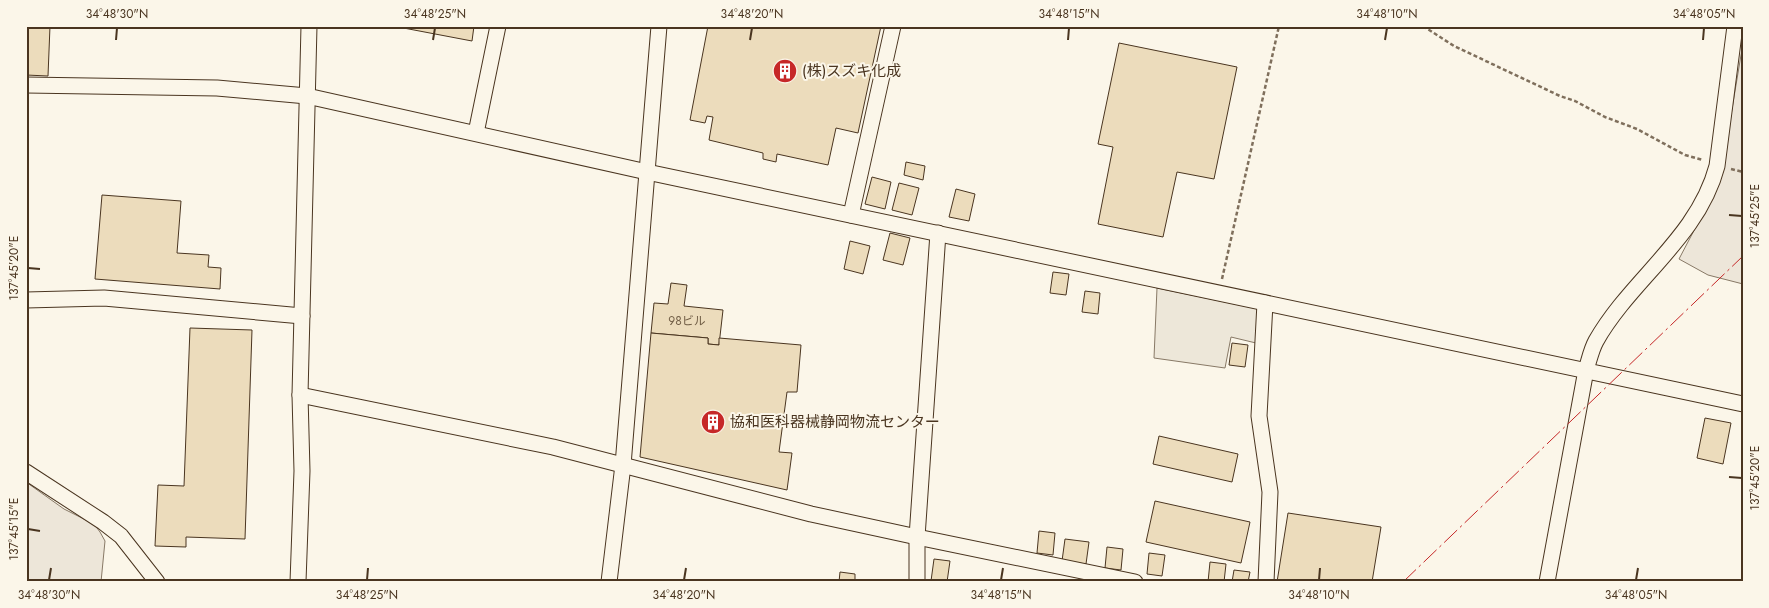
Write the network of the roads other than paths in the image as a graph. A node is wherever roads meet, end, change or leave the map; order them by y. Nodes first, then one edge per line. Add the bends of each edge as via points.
1 (309, 26) edge
2 (498, 26) edge
3 (659, 26) edge
4 (893, 26) edge
5 (1735, 26) edge
6 (26, 85) edge
7 (308, 96) junction
8 (476, 133) junction
9 (647, 172) junction
10 (851, 215) junction
11 (938, 233) junction
12 (26, 300) edge
13 (1265, 303) junction
14 (302, 316) junction
15 (1586, 370) junction
16 (300, 396) junction
17 (1743, 404) edge
18 (623, 465) junction
19 (26, 472) edge
20 (917, 537) junction
21 (157, 582) edge
22 (298, 582) edge
23 (609, 582) edge
24 (917, 582) edge
25 (1135, 582) edge
26 (1266, 582) edge
27 (1547, 582) edge

1 - 7 street
2 - 8 street
3 - 9 street
4 - 10 street
5 - 15 street via 1714,180 1689,226 1608,322 1595,343
6 - 7 street via 217,88
7 - 8 street
7 - 14 street
8 - 9 street
9 - 10 street
9 - 18 street
10 - 11 street
11 - 13 street
11 - 20 street
12 - 14 street via 104,298
13 - 15 street
13 - 26 street via 1259,416 1270,492
14 - 16 street
15 - 17 street
15 - 27 street
16 - 18 street via 534,443
16 - 22 street via 302,471
18 - 20 street via 811,514
18 - 23 street
19 - 21 street via 121,536
20 - 24 street
20 - 25 street

